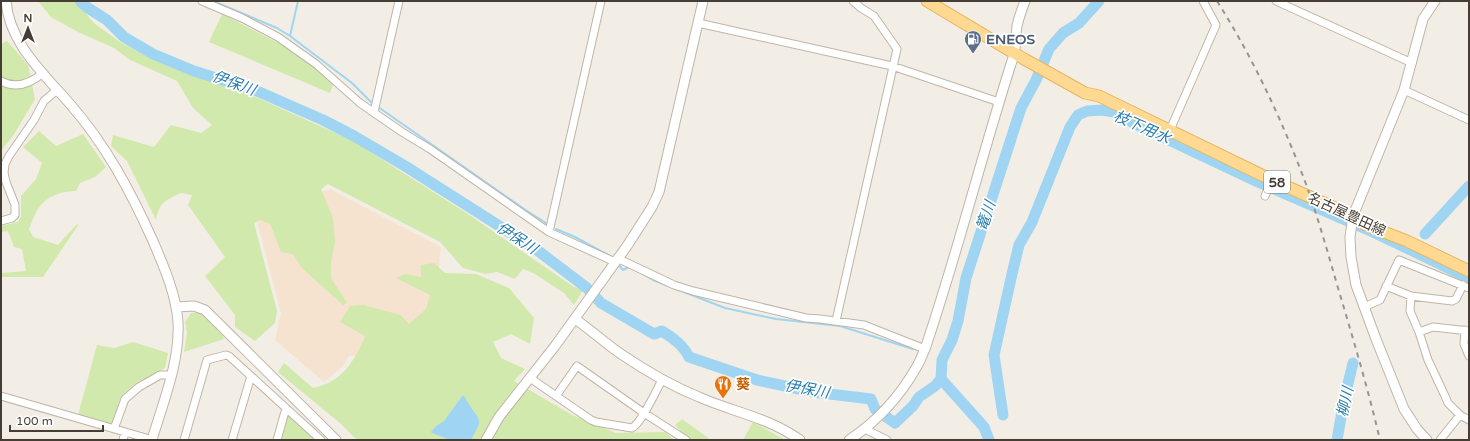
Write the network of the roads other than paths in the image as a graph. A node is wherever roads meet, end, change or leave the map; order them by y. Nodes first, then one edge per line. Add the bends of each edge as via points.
1 (6, 1) edge
2 (202, 1) edge
3 (399, 1) edge
4 (601, 1) edge
5 (703, 1) edge
6 (853, 1) edge
7 (928, 1) edge
8 (1025, 1) edge
9 (1203, 1) edge
10 (1276, 1) edge
11 (1435, 1) edge
12 (698, 23) junction
13 (1020, 56) junction
14 (1412, 63) junction
15 (892, 66) junction
16 (43, 73) junction
17 (1, 81) edge
18 (57, 90) junction
19 (1404, 90) junction
20 (999, 102) junction
21 (374, 111) junction
22 (1469, 120) edge
23 (1170, 130) junction
24 (1272, 182) junction
25 (1266, 194) dead end
26 (1353, 217) junction
27 (1, 222) edge
28 (549, 232) junction
29 (615, 262) junction
30 (1469, 271) edge
31 (1386, 286) junction
32 (1466, 286) edge
33 (1411, 296) junction
34 (176, 307) junction
35 (1364, 307) junction
36 (575, 319) junction
37 (836, 321) junction
38 (1467, 331) edge
39 (1419, 332) junction
40 (925, 349) junction
41 (1469, 356) edge
42 (171, 374) junction
43 (251, 376) junction
44 (530, 378) junction
45 (662, 380) junction
46 (1, 396) edge
47 (556, 396) junction
48 (286, 408) junction
49 (644, 413) junction
50 (1460, 415) junction
51 (1469, 420) edge
52 (114, 429) junction
53 (865, 429) junction
54 (125, 432) junction
55 (123, 440) edge
56 (152, 440) edge
57 (184, 440) edge
58 (232, 440) edge
59 (276, 440) edge
60 (321, 440) edge
61 (336, 440) edge
62 (486, 440) edge
63 (686, 440) edge
64 (800, 440) edge
65 (849, 440) edge
66 (887, 440) edge
67 (1427, 440) edge
68 (1440, 440) edge

1 - 16 street via 15,35
2 - 21 street via 278,37
3 - 21 street
4 - 28 street
5 - 12 street
6 - 15 street via 874,16 897,49
7 - 13 main road, 名古屋豊田線 / 58
8 - 13 street via 1017,27
9 - 23 street via 1216,25
10 - 14 street
11 - 14 street via 1423,19
12 - 15 street
12 - 29 street via 659,192 644,221
13 - 20 street via 1011,64
13 - 23 main road, 名古屋豊田線 / 58 via 1085,93 1099,96
14 - 19 street
15 - 20 street
15 - 37 street
16 - 17 street via 29,83 16,86
16 - 18 street
18 - 27 street via 44,101 5,164 4,173 15,205 15,215
18 - 34 street via 91,129 130,191 169,280
19 - 22 street
19 - 26 street
20 - 40 street
21 - 28 street
23 - 24 main road, 名古屋豊田線 / 58
24 - 25 street
24 - 26 main road, 名古屋豊田線 / 58
26 - 30 main road, 名古屋豊田線 / 58
26 - 35 street via 1350,237 1353,273
28 - 29 street
29 - 36 street
29 - 37 street via 693,291 806,318
31 - 32 street via 1399,260
31 - 33 street
31 - 35 street via 1380,300
32 - 33 street via 1454,301
33 - 39 street via 1409,309
34 - 42 street via 177,345
34 - 61 street via 194,306 205,310
35 - 67 street via 1404,409
36 - 44 street
36 - 45 street via 621,354
37 - 40 street via 864,325
38 - 39 street via 1433,326
38 - 41 street via 1464,344
39 - 50 street via 1428,360 1448,403
40 - 53 street via 902,390
42 - 52 street via 160,375 125,398
42 - 56 street
43 - 48 street
43 - 57 street via 229,356 209,358
43 - 58 street
44 - 47 street
44 - 62 street via 499,417
45 - 49 street
45 - 64 street via 700,397 766,420
46 - 52 street
47 - 49 street via 596,422 632,428
47 - 49 street via 577,366
48 - 59 street
48 - 60 street
49 - 63 street
50 - 51 street
50 - 68 street
52 - 54 street
53 - 65 street
53 - 66 street
54 - 55 street
54 - 56 street

